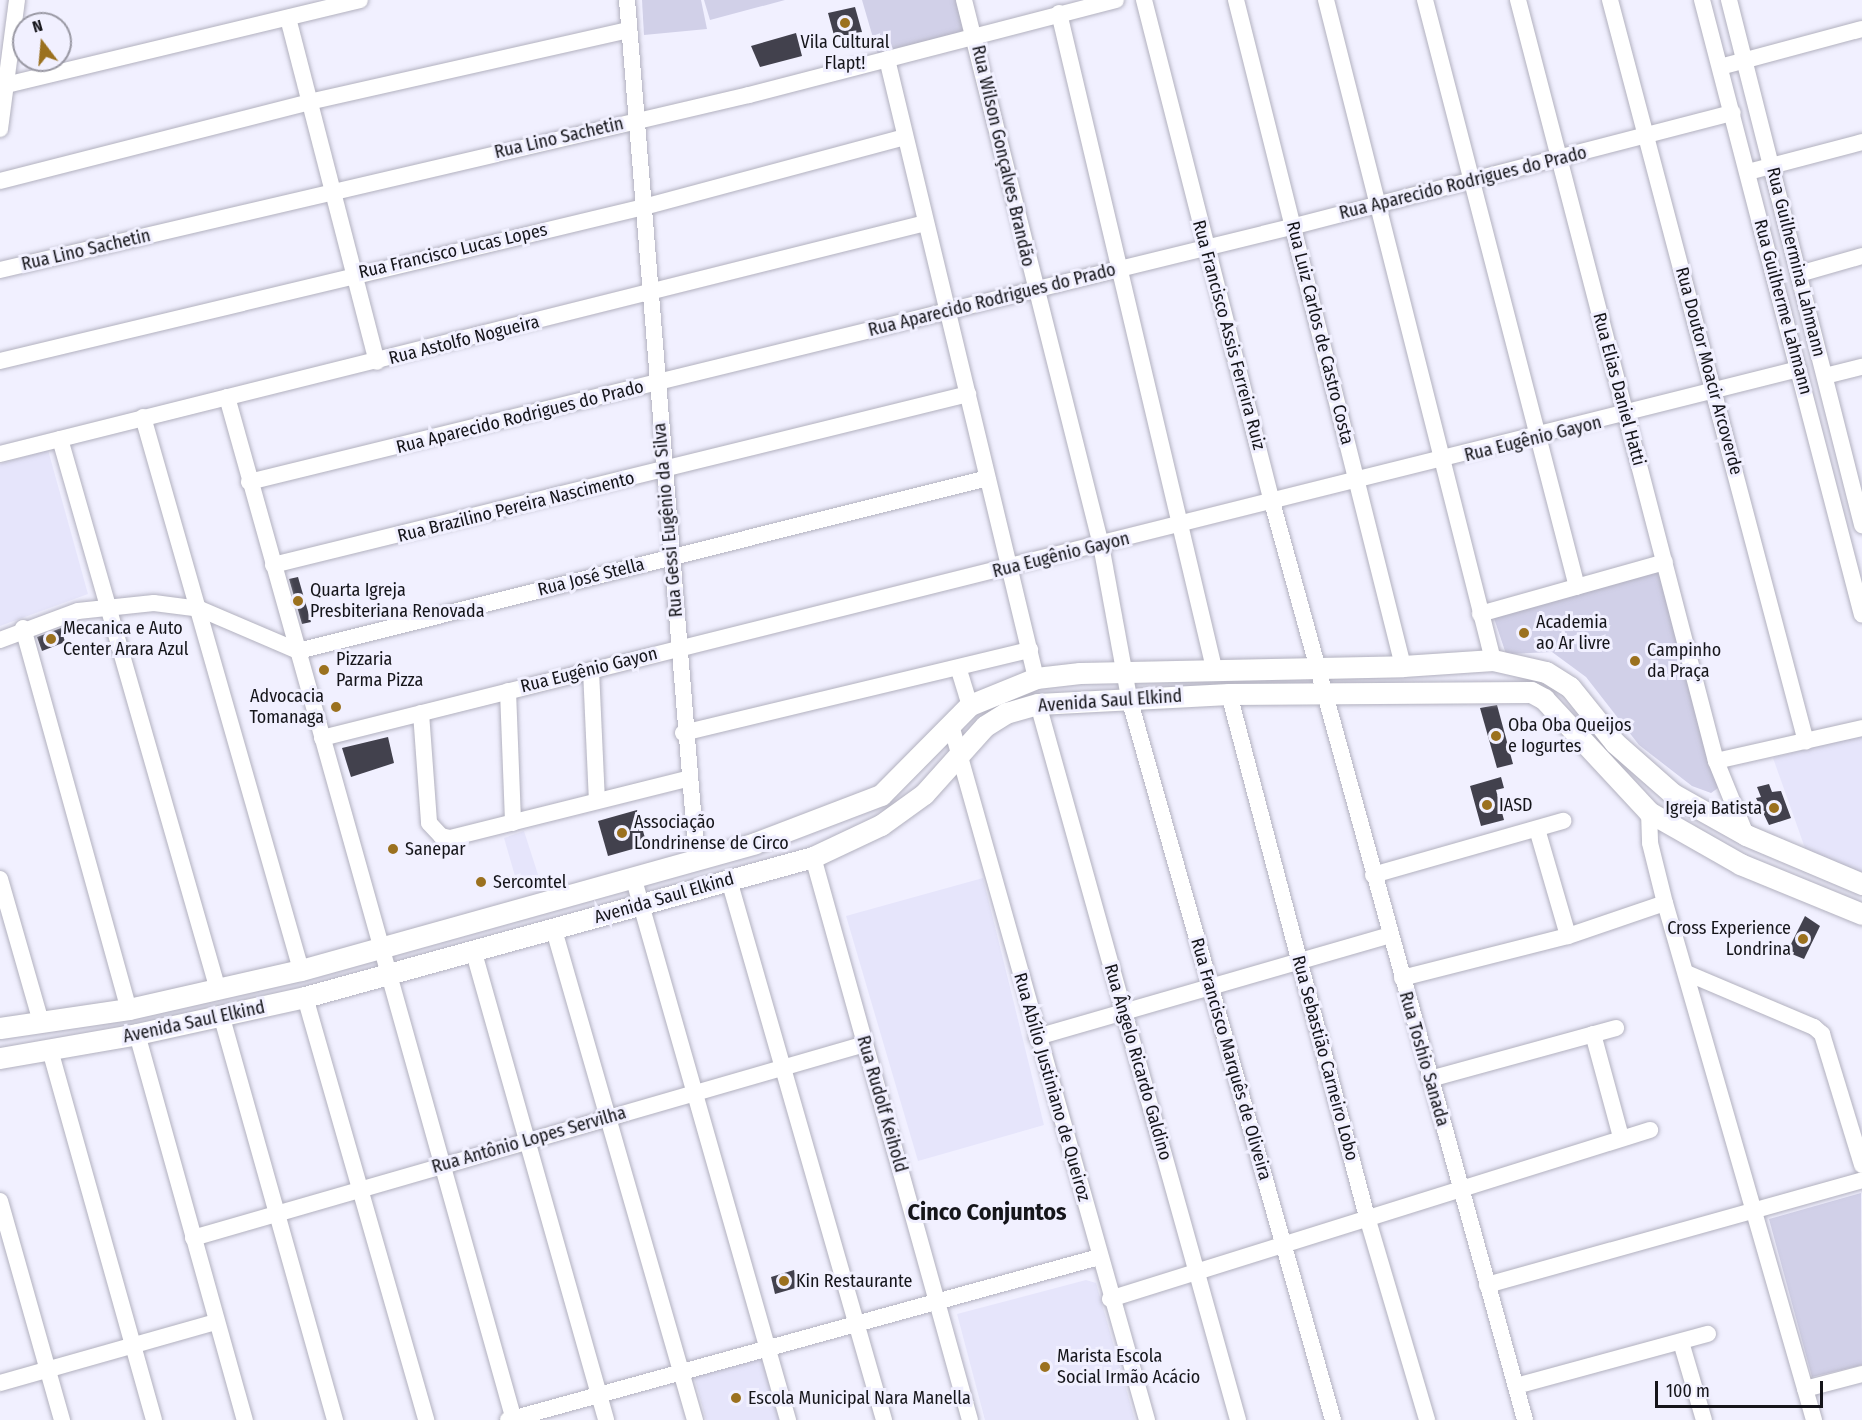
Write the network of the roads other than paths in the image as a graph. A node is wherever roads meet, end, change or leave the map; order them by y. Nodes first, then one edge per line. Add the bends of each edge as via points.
1 (17, 0) edge
2 (360, 0) edge
3 (627, 0) edge
4 (964, 0) edge
5 (1116, 0) edge
6 (1144, 0) edge
7 (1236, 0) edge
8 (1326, 0) edge
9 (1425, 0) edge
10 (1518, 0) edge
11 (1610, 0) edge
12 (1702, 0) edge
13 (1730, 0) edge
14 (1059, 14) junction
15 (288, 18) junction
16 (1862, 29) edge
17 (629, 30) junction
18 (974, 35) junction
19 (887, 59) junction
20 (1745, 60) junction
21 (1720, 67) junction
22 (5, 73) edge
23 (309, 102) junction
24 (1733, 113) junction
25 (638, 120) junction
26 (0, 129) edge
27 (1646, 136) junction
28 (905, 137) junction
29 (1862, 142) edge
30 (1560, 159) junction
31 (1772, 166) junction
32 (1748, 172) junction
33 (1474, 180) junction
34 (0, 181) edge
35 (331, 191) junction
36 (1378, 205) junction
37 (644, 207) junction
38 (926, 223) junction
39 (1295, 226) junction
40 (1206, 248) junction
41 (1862, 256) edge
42 (1120, 268) junction
43 (0, 270) edge
44 (353, 274) junction
45 (1799, 274) junction
46 (1035, 291) junction
47 (650, 295) junction
48 (948, 312) junction
49 (0, 361) edge
50 (376, 362) junction
51 (1862, 367) edge
52 (1799, 369) junction
53 (1825, 376) junction
54 (657, 384) junction
55 (1715, 393) junction
56 (968, 394) junction
57 (227, 397) junction
58 (1625, 416) junction
59 (143, 417) junction
60 (1540, 436) junction
61 (60, 439) junction
62 (0, 454) edge
63 (1442, 462) junction
64 (664, 471) junction
65 (988, 478) junction
66 (249, 482) junction
67 (1356, 482) junction
68 (1857, 485) edge
69 (1831, 492) junction
70 (1272, 502) junction
71 (1181, 525) junction
72 (1862, 525) edge
73 (1101, 545) junction
74 (671, 557) junction
75 (1665, 562) junction
76 (273, 565) junction
77 (1011, 568) junction
78 (1577, 587) junction
79 (105, 606) junction
80 (200, 609) junction
81 (1480, 614) junction
82 (1862, 615) edge
83 (23, 628) junction
84 (0, 640) edge
85 (679, 648) junction
86 (1030, 650) junction
87 (298, 651) junction
88 (1493, 660) junction
89 (1403, 666) junction
90 (1215, 668) junction
91 (1318, 668) junction
92 (591, 670) junction
93 (959, 670) junction
94 (1127, 671) junction
95 (1036, 678) junction
96 (508, 691) junction
97 (1229, 694) junction
98 (1327, 696) junction
99 (1129, 698) junction
100 (1038, 704) junction
101 (970, 705) junction
102 (1588, 709) junction
103 (421, 713) junction
104 (951, 725) junction
105 (1568, 727) junction
106 (1862, 728) edge
107 (683, 733) junction
108 (322, 738) junction
109 (1806, 742) junction
110 (959, 753) junction
111 (1716, 761) junction
112 (1723, 778) junction
113 (687, 779) junction
114 (597, 800) junction
115 (1649, 813) junction
116 (1706, 814) junction
117 (1563, 821) dead end
118 (513, 823) junction
119 (1537, 829) junction
120 (1746, 835) junction
121 (813, 857) junction
122 (697, 861) junction
123 (1373, 875) junction
124 (0, 879) edge
125 (634, 880) junction
126 (729, 880) junction
127 (1862, 884) edge
128 (642, 903) junction
129 (1665, 903) junction
130 (1862, 915) edge
131 (554, 930) junction
132 (1390, 935) junction
133 (1568, 936) junction
134 (382, 949) junction
135 (474, 953) junction
136 (1300, 964) junction
137 (300, 970) junction
138 (1689, 974) junction
139 (389, 975) junction
140 (1402, 978) junction
141 (218, 990) junction
142 (1212, 990) junction
143 (305, 998) junction
144 (129, 1009) junction
145 (1124, 1014) junction
146 (222, 1018) junction
147 (41, 1022) junction
148 (0, 1028) edge
149 (1616, 1028) dead end
150 (1593, 1034) junction
151 (137, 1035) junction
152 (1037, 1037) junction
153 (865, 1044) junction
154 (50, 1050) junction
155 (0, 1058) edge
156 (783, 1068) junction
157 (1430, 1079) junction
158 (697, 1091) junction
159 (608, 1116) junction
160 (1650, 1130) dead end
161 (1621, 1137) junction
162 (528, 1142) junction
163 (1862, 1164) edge
164 (443, 1165) junction
165 (1862, 1180) edge
166 (360, 1190) junction
167 (1461, 1190) junction
168 (0, 1201) edge
169 (1756, 1211) junction
170 (277, 1215) junction
171 (1367, 1217) junction
172 (193, 1238) junction
173 (1282, 1243) junction
174 (1099, 1257) junction
175 (1195, 1271) junction
176 (1487, 1285) junction
177 (1110, 1299) junction
178 (938, 1301) junction
179 (215, 1322) junction
180 (856, 1324) junction
181 (1708, 1334) dead end
182 (1681, 1342) junction
183 (132, 1344) junction
184 (768, 1349) junction
185 (47, 1370) junction
186 (682, 1373) junction
187 (1862, 1374) edge
188 (0, 1383) edge
189 (1516, 1386) junction
190 (1805, 1389) junction
191 (599, 1395) junction
192 (62, 1420) edge
193 (154, 1420) edge
194 (245, 1420) edge
195 (335, 1420) edge
196 (426, 1420) edge
197 (512, 1420) edge
198 (606, 1420) edge
199 (695, 1420) edge
200 (788, 1420) edge
201 (884, 1420) edge
202 (970, 1420) edge
203 (1147, 1420) edge
204 (1238, 1420) edge
205 (1334, 1420) edge
206 (1427, 1420) edge
207 (1525, 1420) edge
208 (1704, 1420) edge
209 (1814, 1420) edge

1 - 22 street
2 - 15 street
3 - 17 street, Rua Gessi Eugênio da Silva
4 - 18 street, Rua Wilson Gonçalves Brandão
5 - 14 street, Rua Lino Sachetin
6 - 40 street, Rua Francisco Assis Ferreira Ruiz
7 - 39 street, Rua Luiz Carlos de Castro Costa
8 - 36 street
9 - 33 street
10 - 30 street, Rua Elias Daniel Hatti
11 - 27 street, Rua Doutor Moacir Arcoverde
12 - 21 street, Rua Guilherme Lahmann
13 - 20 street, Rua Guilhermina Lahmann
14 - 18 street, Rua Lino Sachetin
14 - 42 street
15 - 22 street
15 - 23 street
16 - 20 street
17 - 23 street
17 - 25 street, Rua Gessi Eugênio da Silva
18 - 19 street, Rua Lino Sachetin
18 - 46 street, Rua Wilson Gonçalves Brandão
19 - 25 street, Rua Lino Sachetin
19 - 28 street
20 - 21 street
20 - 31 street, Rua Guilhermina Lahmann
21 - 24 street, Rua Guilherme Lahmann
22 - 26 street
23 - 34 street
23 - 35 street
24 - 27 street, Rua Aparecido Rodrigues do Prado
24 - 32 street, Rua Guilherme Lahmann
25 - 35 street, Rua Lino Sachetin
25 - 37 street, Rua Gessi Eugênio da Silva
27 - 30 street, Rua Aparecido Rodrigues do Prado
27 - 55 street, Rua Doutor Moacir Arcoverde
28 - 37 street, Rua Francisco Lucas Lopes
28 - 38 street
29 - 31 street
30 - 33 street, Rua Aparecido Rodrigues do Prado
30 - 58 street, Rua Elias Daniel Hatti
31 - 32 street
31 - 45 street, Rua Guilhermina Lahmann
32 - 52 street, Rua Guilherme Lahmann
33 - 36 street, Rua Aparecido Rodrigues do Prado
33 - 60 street
35 - 43 street, Rua Lino Sachetin
35 - 44 street
36 - 39 street, Rua Aparecido Rodrigues do Prado
36 - 63 street
37 - 44 street, Rua Francisco Lucas Lopes
37 - 47 street, Rua Gessi Eugênio da Silva
38 - 47 street, Rua Astolfo Nogueira
38 - 48 street
39 - 40 street, Rua Aparecido Rodrigues do Prado
39 - 67 street, Rua Luiz Carlos de Castro Costa
40 - 42 street, Rua Aparecido Rodrigues do Prado
40 - 70 street, Rua Francisco Assis Ferreira Ruiz
41 - 45 street
42 - 46 street, Rua Aparecido Rodrigues do Prado
42 - 71 street
44 - 49 street, Rua Francisco Lucas Lopes
44 - 50 street
45 - 53 street, Rua Guilhermina Lahmann
46 - 48 street, Rua Aparecido Rodrigues do Prado
46 - 73 street, Rua Wilson Gonçalves Brandão
47 - 50 street, Rua Astolfo Nogueira
47 - 54 street, Rua Gessi Eugênio da Silva
48 - 54 street, Rua Aparecido Rodrigues do Prado
48 - 56 street
50 - 57 street, Rua Astolfo Nogueira
51 - 53 street
52 - 55 street, Rua Eugênio Gayon
52 - 69 street, Rua Guilherme Lahmann
53 - 68 street, Rua Guilhermina Lahmann
54 - 64 street, Rua Gessi Eugênio da Silva
54 - 66 street, Rua Aparecido Rodrigues do Prado
55 - 58 street, Rua Eugênio Gayon
55 - 109 street, Rua Doutor Moacir Arcoverde
56 - 64 street, Rua Brazilino Pereira Nascimento
56 - 65 street
57 - 59 street, Rua Astolfo Nogueira
57 - 66 street
58 - 60 street, Rua Eugênio Gayon
58 - 75 street, Rua Elias Daniel Hatti
59 - 61 street, Rua Astolfo Nogueira
59 - 80 street
60 - 63 street, Rua Eugênio Gayon
60 - 78 street
61 - 62 street, Rua Astolfo Nogueira
61 - 79 street
63 - 67 street, Rua Eugênio Gayon
63 - 81 street
64 - 74 street, Rua Gessi Eugênio da Silva
64 - 76 street, Rua Brazilino Pereira Nascimento
65 - 74 street, Rua José Stella
65 - 77 street
66 - 76 street
67 - 70 street, Rua Eugênio Gayon
67 - 89 street, Rua Luiz Carlos de Castro Costa
68 - 69 street
68 - 72 street, Rua Guilhermina Lahmann
69 - 82 street, Rua Guilherme Lahmann
70 - 71 street, Rua Eugênio Gayon
70 - 91 street, Rua Francisco Assis Ferreira Ruiz
71 - 73 street, Rua Eugênio Gayon
71 - 90 street
73 - 77 street, Rua Eugênio Gayon
73 - 94 street, Rua Wilson Gonçalves Brandão
74 - 85 street, Rua Gessi Eugênio da Silva
74 - 87 street, Rua José Stella
75 - 78 street
75 - 111 street, Rua Elias Daniel Hatti
76 - 87 street
77 - 85 street, Rua Eugênio Gayon
77 - 86 street
78 - 81 street
79 - 80 street via 154,603
79 - 83 street
79 - 141 street
80 - 87 street
80 - 137 street
81 - 88 street
83 - 84 street
83 - 144 street
85 - 92 street, Rua Eugênio Gayon
85 - 107 street, Rua Gessi Eugênio da Silva
86 - 93 street
86 - 95 street
87 - 108 street
88 - 89 main road, Avenida Saul Elkind
88 - 102 main road, Avenida Saul Elkind via 1546,672 1570,687
89 - 91 main road, Avenida Saul Elkind
90 - 91 main road, Avenida Saul Elkind
90 - 94 main road, Avenida Saul Elkind
91 - 98 street, Rua Francisco Assis Ferreira Ruiz
92 - 96 street, Rua Eugênio Gayon
92 - 114 street
93 - 101 street
93 - 107 street
94 - 95 main road, Avenida Saul Elkind
94 - 99 street, Rua Wilson Gonçalves Brandão
95 - 101 main road, Avenida Saul Elkind
96 - 103 street, Rua Eugênio Gayon
96 - 118 street
97 - 98 main road, Avenida Saul Elkind
97 - 99 main road, Avenida Saul Elkind
97 - 136 street, Rua Sebastião Carneiro Lobo
98 - 105 main road, Avenida Saul Elkind via 1516,690 1544,699
98 - 123 street, Rua Toshio Sanada
99 - 100 main road, Avenida Saul Elkind
99 - 142 street, Rua Francisco Marquês de Oliveira
100 - 110 main road, Avenida Saul Elkind via 1006,713 985,726
100 - 145 street, Rua Ângelo Ricardo Galdino
101 - 104 main road, Avenida Saul Elkind
102 - 105 main road
102 - 116 main road, Avenida Saul Elkind via 1615,743 1673,794
103 - 108 street, Rua Eugênio Gayon
103 - 118 street via 429,824 433,831 450,838
104 - 110 street, Rua Abílio Justiniano de Queiroz
104 - 122 main road, Avenida Saul Elkind via 881,795 861,806
105 - 115 main road, Avenida Saul Elkind
106 - 109 street
107 - 113 street, Rua Gessi Eugênio da Silva
108 - 134 street
109 - 111 street
110 - 121 main road, Avenida Saul Elkind via 924,794 880,825
110 - 152 street, Rua Abílio Justiniano de Queiroz
111 - 112 street, Rua Elias Daniel Hatti
112 - 116 street via 1719,797
112 - 120 street, Rua Elias Daniel Hatti
113 - 114 street
113 - 122 street, Rua Gessi Eugênio da Silva
114 - 118 street
115 - 129 street via 1650,843
115 - 130 main road, Avenida Saul Elkind via 1740,864
116 - 120 main road, Avenida Saul Elkind
117 - 119 street
119 - 123 street
119 - 133 street
120 - 127 main road, Avenida Saul Elkind
121 - 126 main road, Avenida Saul Elkind
121 - 153 street, Rua Rudolf Keihold
122 - 125 main road, Avenida Saul Elkind
123 - 132 street, Rua Toshio Sanada
124 - 147 street
125 - 128 street
125 - 134 main road, Avenida Saul Elkind
126 - 128 main road, Avenida Saul Elkind
126 - 156 street
128 - 131 main road, Avenida Saul Elkind
128 - 158 street
129 - 133 street
129 - 138 street
131 - 135 main road, Avenida Saul Elkind
131 - 159 street
132 - 136 street
132 - 140 street, Rua Toshio Sanada
133 - 140 street
134 - 137 main road, Avenida Saul Elkind
134 - 139 street
135 - 139 main road, Avenida Saul Elkind
135 - 162 street
136 - 142 street
136 - 171 street, Rua Sebastião Carneiro Lobo
137 - 141 main road, Avenida Saul Elkind
138 - 163 street via 1814,1027 1822,1035
138 - 169 street
139 - 143 main road, Avenida Saul Elkind
139 - 164 street
140 - 157 street, Rua Toshio Sanada
141 - 144 main road, Avenida Saul Elkind
142 - 145 street
142 - 173 street, Rua Francisco Marquês de Oliveira
143 - 146 main road, Avenida Saul Elkind
143 - 166 street
144 - 147 main road, Avenida Saul Elkind
145 - 152 street
145 - 175 street, Rua Ângelo Ricardo Galdino
146 - 151 main road, Avenida Saul Elkind
146 - 170 street
147 - 148 main road, Avenida Saul Elkind
149 - 150 street
150 - 157 street
150 - 161 street
151 - 154 main road, Avenida Saul Elkind
151 - 172 street
152 - 174 street, Rua Abílio Justiniano de Queiroz
153 - 156 street, Rua Antônio Lopes Servilha
153 - 178 street, Rua Rudolf Keihold
154 - 155 main road, Avenida Saul Elkind
154 - 183 street
156 - 158 street, Rua Antônio Lopes Servilha
156 - 180 street
157 - 167 street, Rua Toshio Sanada
158 - 159 street, Rua Antônio Lopes Servilha
158 - 184 street
159 - 162 street, Rua Antônio Lopes Servilha
159 - 186 street
160 - 161 street
161 - 167 street
162 - 164 street, Rua Antônio Lopes Servilha
162 - 191 street
164 - 166 street, Rua Antônio Lopes Servilha
164 - 197 street
165 - 169 street
166 - 170 street, Rua Antônio Lopes Servilha
166 - 196 street
167 - 171 street
167 - 176 street, Rua Toshio Sanada
168 - 185 street
169 - 176 street
169 - 190 street
170 - 172 street, Rua Antônio Lopes Servilha
170 - 195 street
171 - 173 street
171 - 206 street, Rua Sebastião Carneiro Lobo
172 - 179 street
173 - 175 street
173 - 205 street, Rua Francisco Marquês de Oliveira
174 - 177 street, Rua Abílio Justiniano de Queiroz
174 - 178 street
175 - 177 street
175 - 204 street, Rua Ângelo Ricardo Galdino
176 - 189 street, Rua Toshio Sanada
177 - 203 street, Rua Abílio Justiniano de Queiroz
178 - 180 street
178 - 202 street, Rua Rudolf Keihold
179 - 183 street
179 - 194 street
180 - 184 street
180 - 201 street
181 - 182 street
182 - 189 street
182 - 208 street
183 - 185 street
183 - 193 street
184 - 186 street
184 - 200 street
185 - 188 street
185 - 192 street
186 - 191 street
186 - 199 street
187 - 190 street
189 - 207 street, Rua Toshio Sanada
190 - 209 street
191 - 197 street
191 - 198 street

